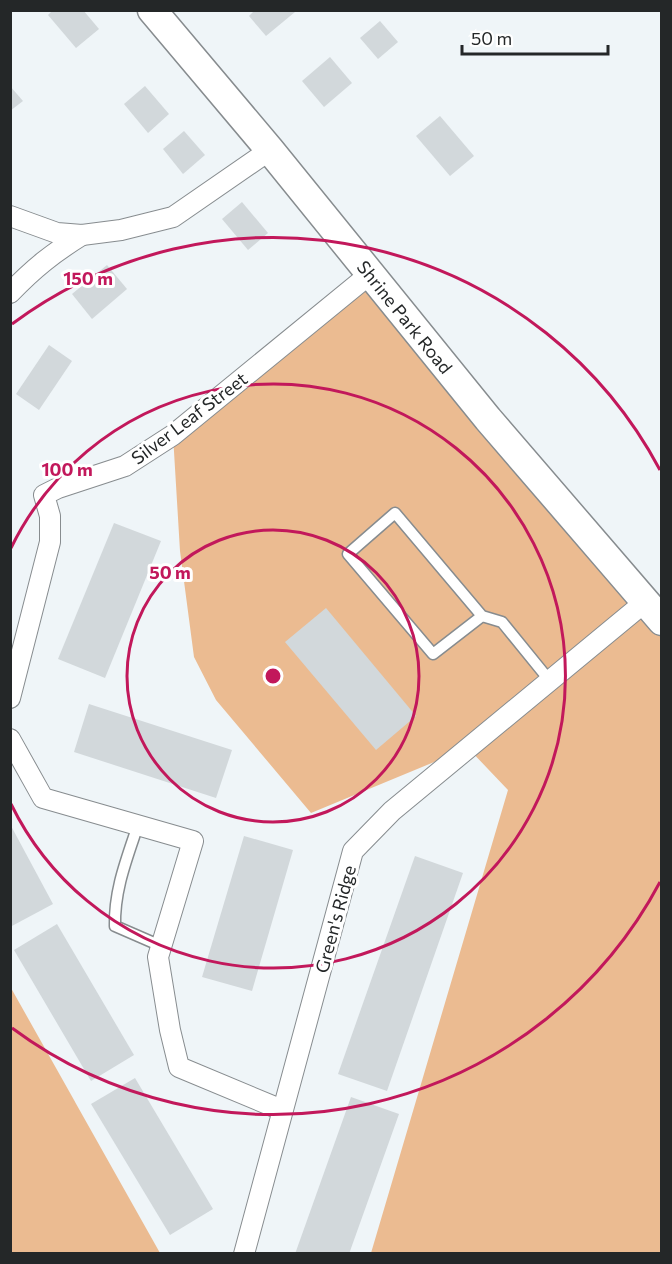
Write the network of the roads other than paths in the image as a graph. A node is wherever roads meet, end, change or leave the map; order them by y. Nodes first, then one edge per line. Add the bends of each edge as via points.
1 (153, 10) edge
2 (270, 150) junction
3 (10, 216) edge
4 (82, 235) junction
5 (370, 274) junction
6 (10, 293) edge
7 (653, 611) edge
8 (482, 616) junction
9 (550, 681) junction
10 (10, 698) edge
11 (10, 739) edge
12 (138, 825) junction
13 (161, 946) junction
14 (282, 1110) junction
15 (244, 1254) edge

1 - 2 street, Shrine Park Road
2 - 4 street via 173,217
2 - 5 street, Shrine Park Road
3 - 4 street via 57,233
4 - 6 street via 35,267
5 - 7 street, Shrine Park Road
5 - 10 street, Silver Leaf Street via 173,435 125,466 44,495 50,516 50,542
7 - 9 street, Green's Ridge
8 - 8 lane via 433,654 348,554 395,513
8 - 9 lane via 501,622
9 - 14 street, Green's Ridge via 392,811 353,851
11 - 12 street via 44,798
12 - 13 lane via 122,872 114,908 115,926
12 - 13 street via 193,841
13 - 14 street via 158,957 179,1067
14 - 15 street, Green's Ridge

